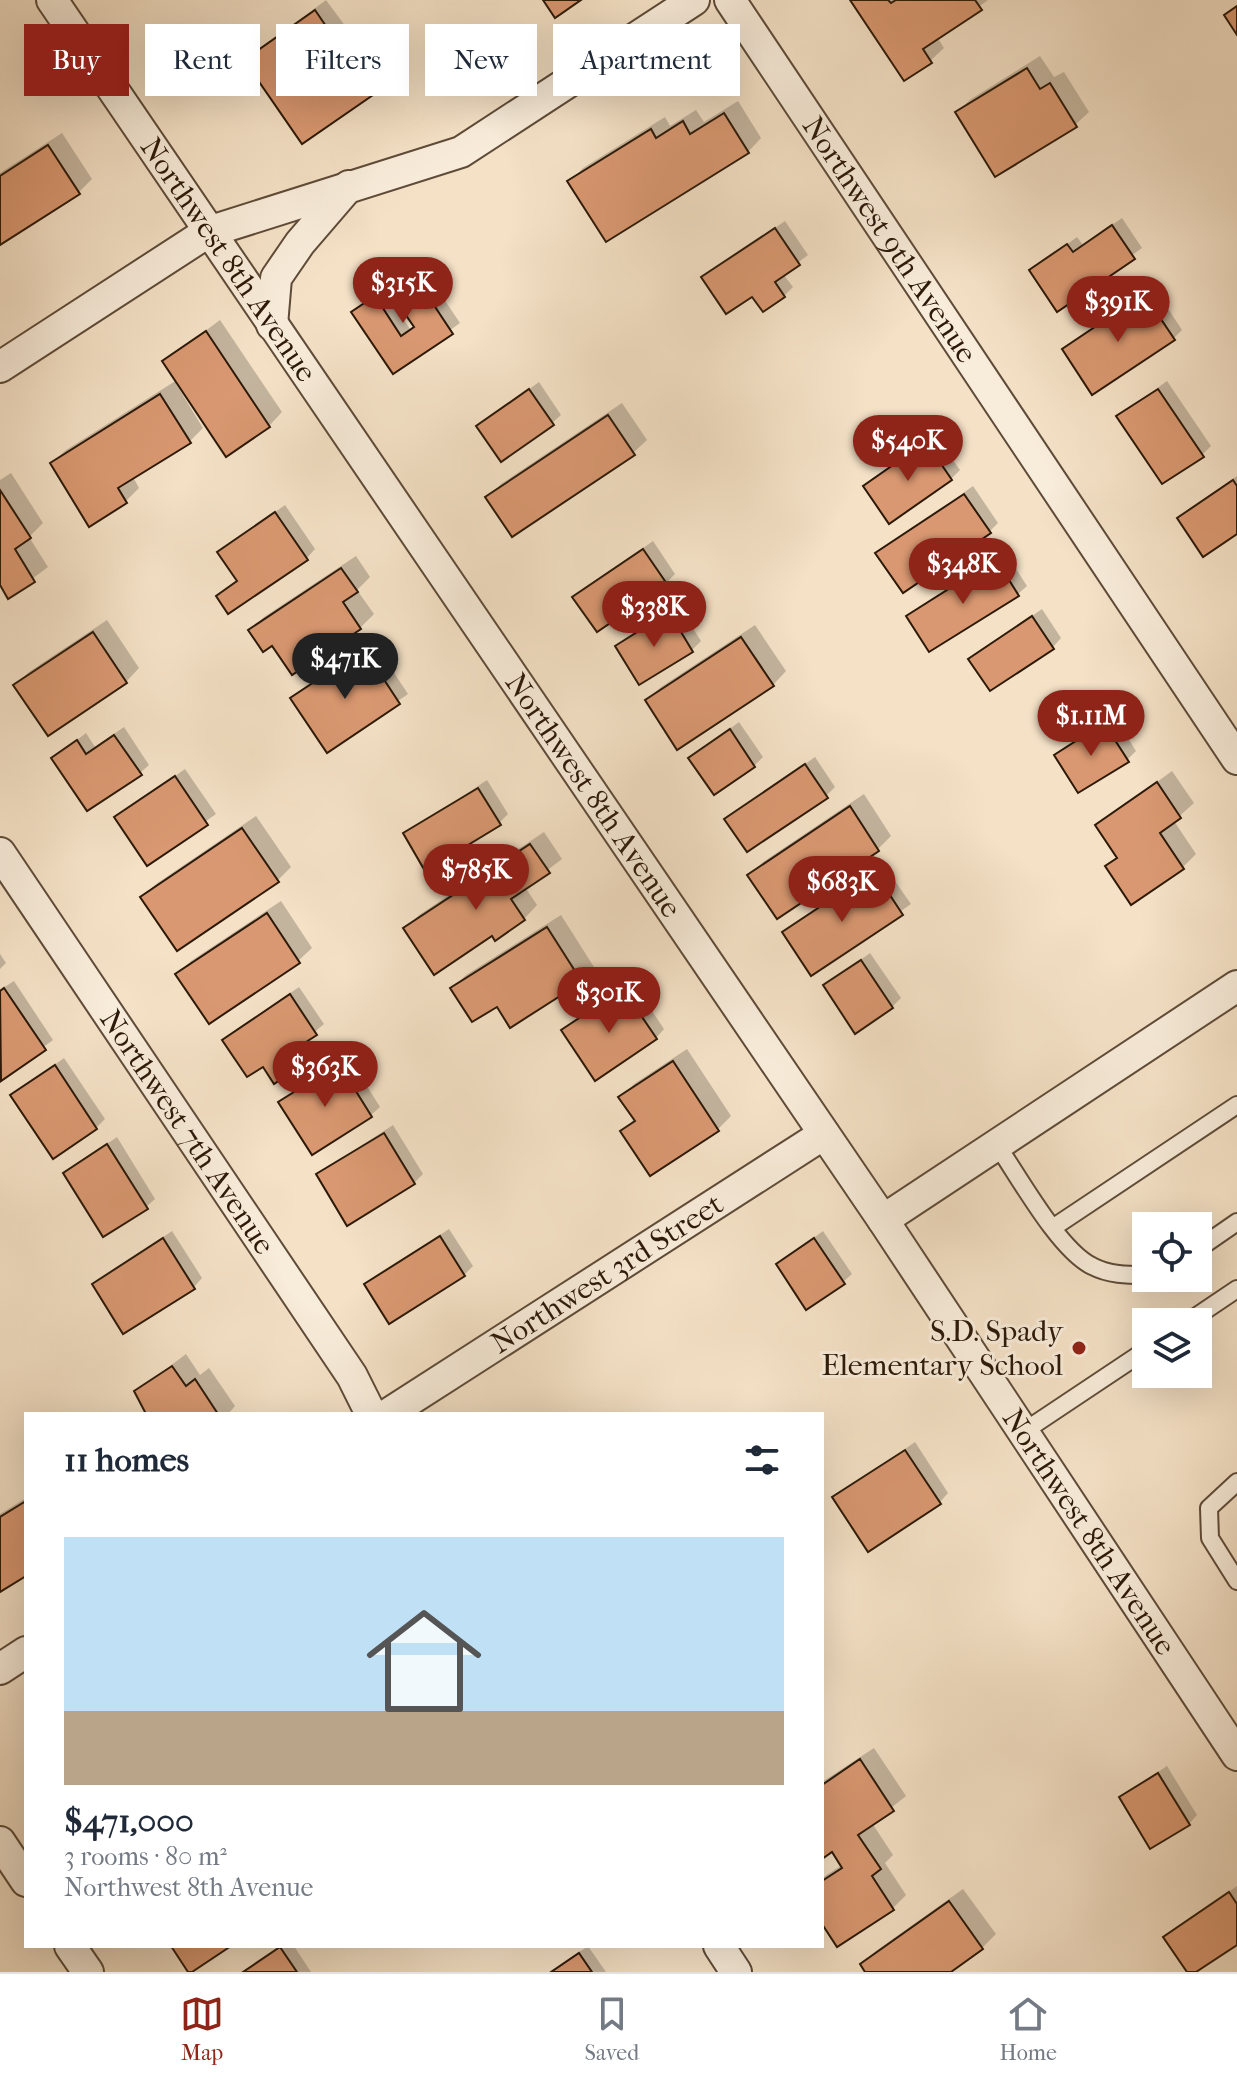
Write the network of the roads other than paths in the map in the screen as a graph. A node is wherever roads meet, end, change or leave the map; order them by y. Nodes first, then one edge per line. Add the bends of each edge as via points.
1 (52, 0) edge
2 (694, 0) edge
3 (730, 0) edge
4 (349, 186) junction
5 (208, 232) junction
6 (272, 325) junction
7 (0, 367) edge
8 (1237, 759) edge
9 (0, 853) edge
10 (1237, 986) edge
11 (1237, 1105) edge
12 (824, 1134) junction
13 (997, 1145) junction
14 (883, 1220) junction
15 (1237, 1222) edge
16 (1054, 1227) junction
17 (1212, 1239) edge
18 (1132, 1275) edge
19 (1237, 1289) edge
20 (1209, 1308) edge
21 (1132, 1359) edge
22 (370, 1412) edge
23 (391, 1412) edge
24 (1023, 1432) junction
25 (1237, 1482) edge
26 (1237, 1581) edge
27 (24, 1653) edge
28 (0, 1669) edge
29 (1237, 1755) edge
30 (0, 1842) edge
31 (24, 1878) edge
32 (71, 1948) edge
33 (720, 1948) edge
34 (88, 1972) edge
35 (736, 1972) edge

1 - 5 street, Northwest 8th Avenue
2 - 4 street via 461,152
3 - 8 street, Northwest 9th Avenue
4 - 5 street
4 - 6 street via 276,278
5 - 6 street, Northwest 8th Avenue
5 - 7 street
6 - 12 street, Northwest 8th Avenue
9 - 22 street, Northwest 7th Avenue via 352,1376
10 - 13 street
11 - 16 lane
12 - 14 street, Northwest 8th Avenue
12 - 23 street, Northwest 3rd Street
13 - 14 street
13 - 16 lane
14 - 24 street, Northwest 8th Avenue
15 - 17 lane
16 - 18 lane via 1069,1249 1092,1266
19 - 20 lane
21 - 24 lane
24 - 29 street, Northwest 8th Avenue
25 - 26 lane via 1209,1508 1210,1538
27 - 28 street
30 - 31 street
32 - 34 street
33 - 35 street

